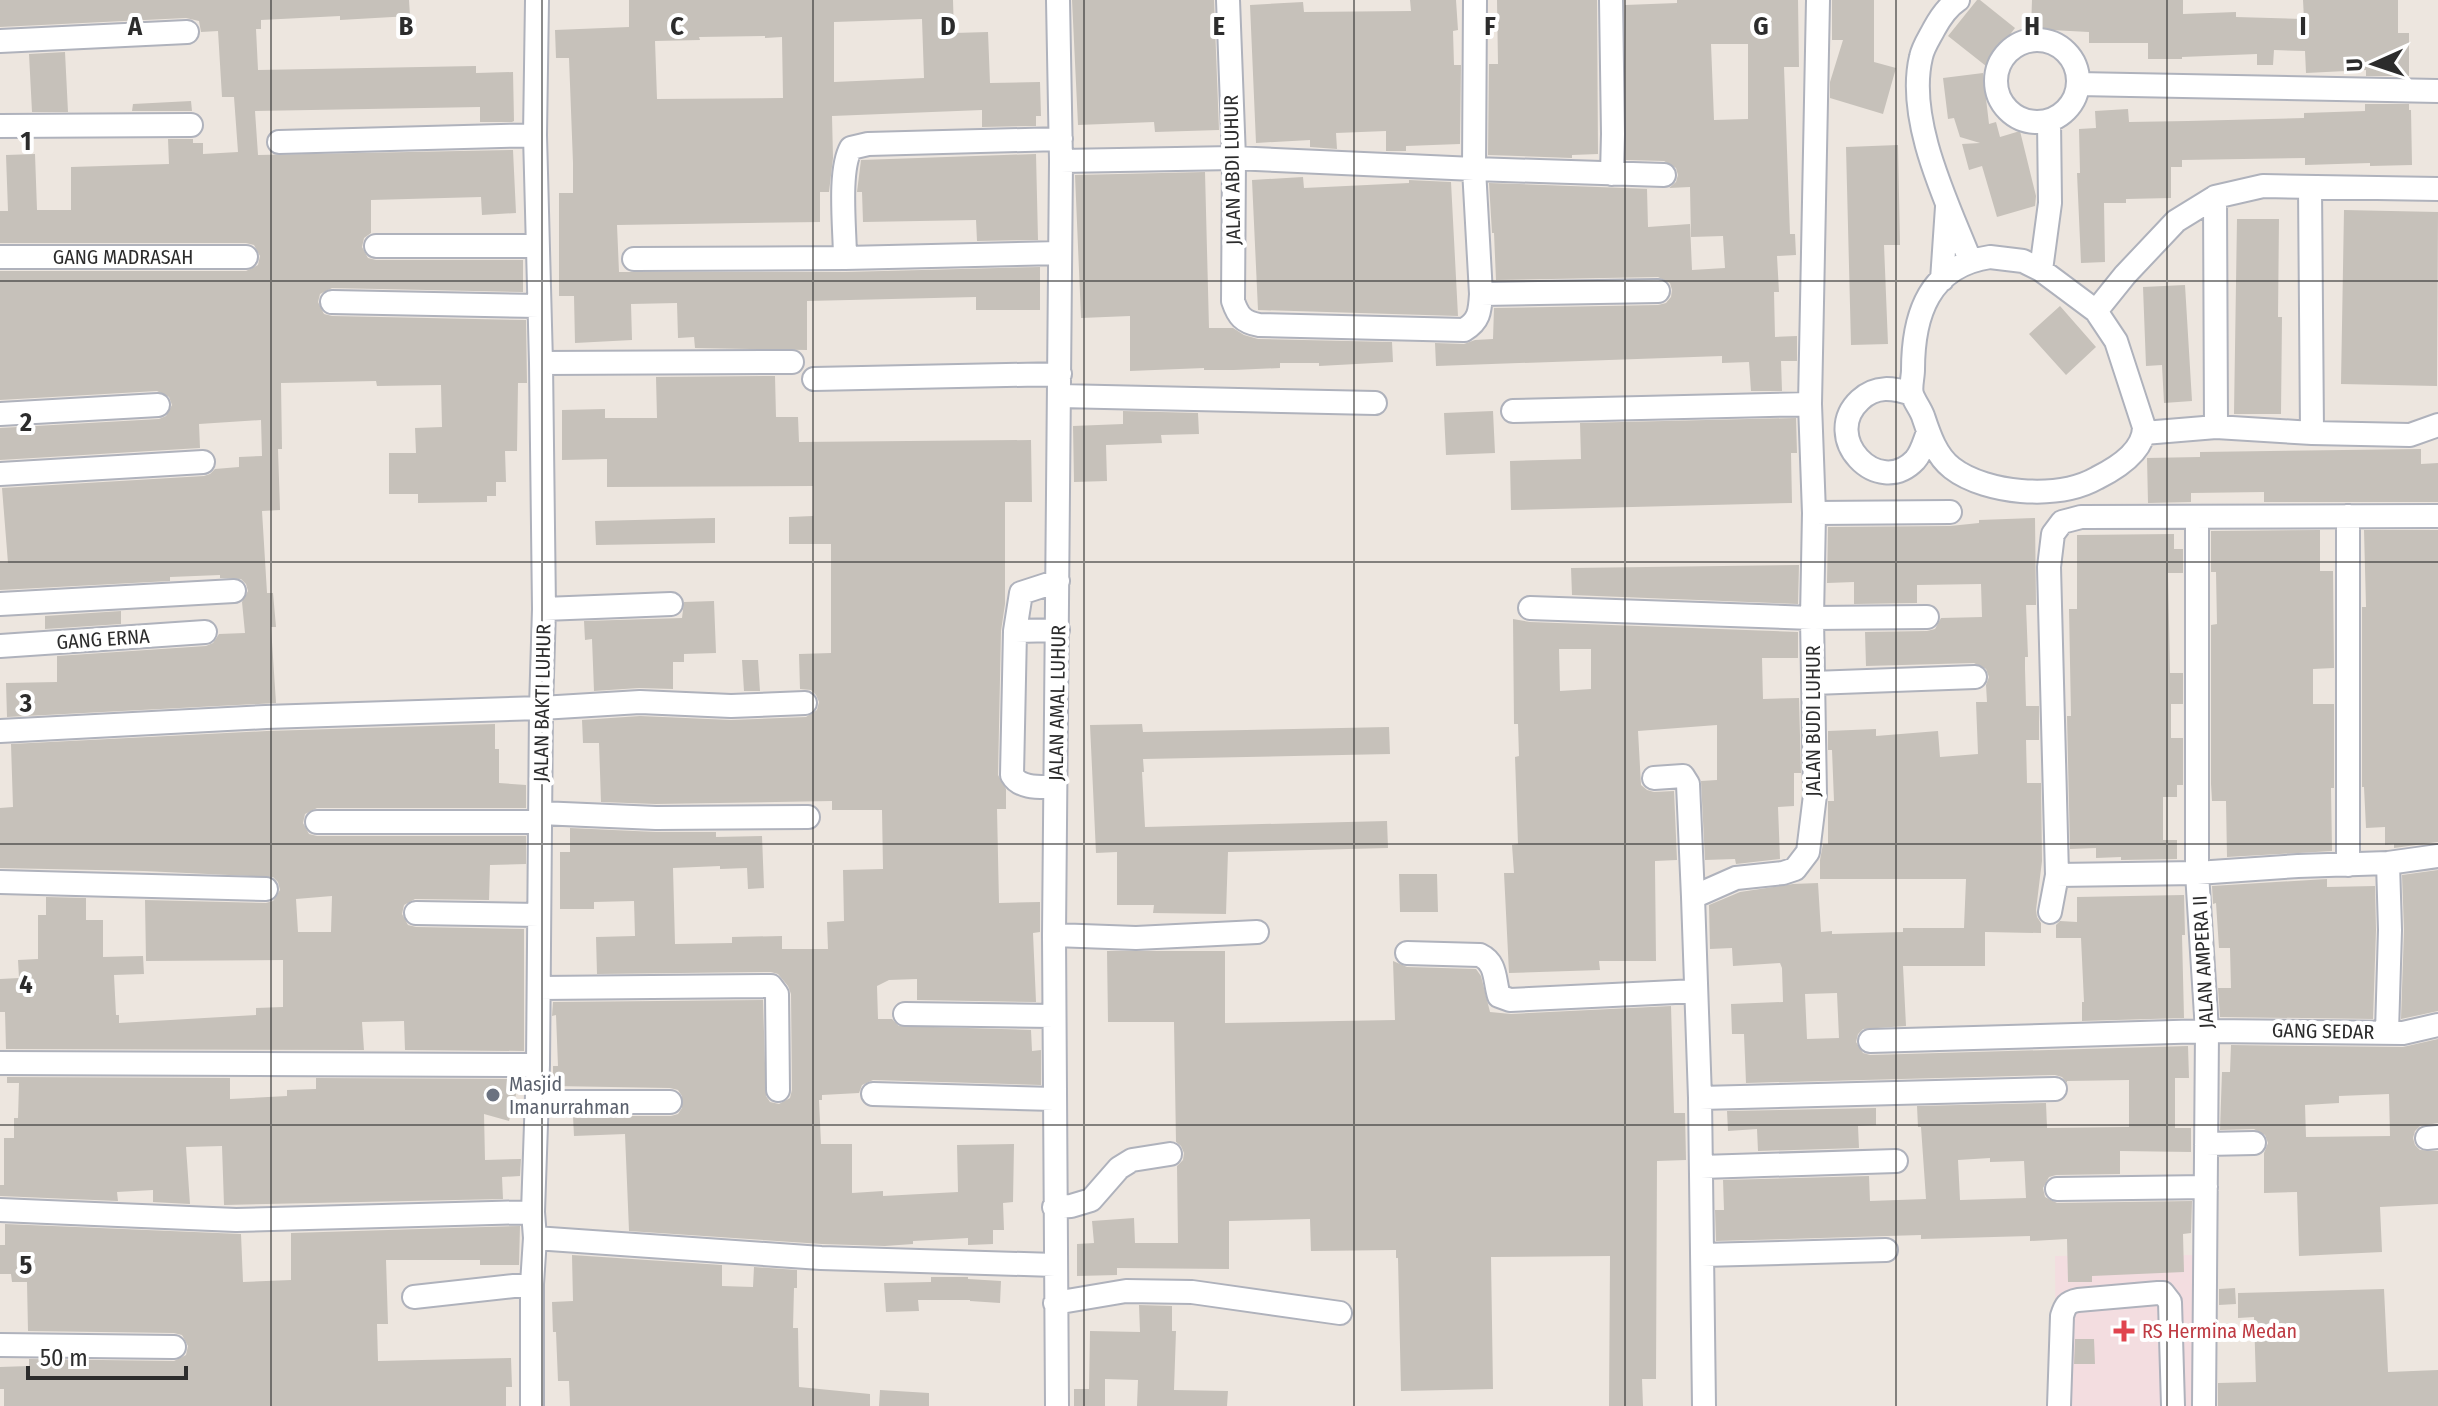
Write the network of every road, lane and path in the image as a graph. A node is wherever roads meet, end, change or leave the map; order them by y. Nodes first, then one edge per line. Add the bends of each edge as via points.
1 (537, 0) edge
2 (1058, 0) edge
3 (1228, 0) edge
4 (1475, 0) edge
5 (1611, 0) edge
6 (1818, 0) edge
7 (1958, 0) edge
8 (187, 32) dead end
9 (0, 41) edge
10 (2078, 84) junction
11 (2438, 91) edge
12 (2049, 121) junction
13 (191, 125) dead end
14 (0, 126) edge
15 (535, 135) junction
16 (279, 142) dead end
17 (1061, 150) junction
18 (1234, 158) junction
19 (1474, 169) junction
20 (1612, 174) junction
21 (1664, 175) dead end
22 (2310, 187) junction
23 (2438, 189) edge
24 (2215, 197) junction
25 (1947, 202) junction
26 (376, 246) dead end
27 (537, 246) junction
28 (1060, 253) junction
29 (0, 257) edge
30 (246, 257) dead end
31 (845, 258) junction
32 (634, 259) dead end
33 (1970, 260) junction
34 (2041, 270) junction
35 (1942, 280) junction
36 (1658, 291) dead end
37 (1481, 294) junction
38 (332, 302) dead end
39 (539, 306) junction
40 (2096, 311) junction
41 (792, 362) dead end
42 (541, 363) junction
43 (814, 379) dead end
44 (1060, 385) junction
45 (1912, 394) junction
46 (1375, 403) dead end
47 (1810, 404) junction
48 (158, 405) dead end
49 (1513, 411) dead end
50 (0, 414) edge
51 (2438, 425) edge
52 (2216, 427) junction
53 (1928, 432) junction
54 (2144, 433) junction
55 (2312, 433) junction
56 (203, 462) dead end
57 (0, 474) edge
58 (1950, 512) dead end
59 (1814, 513) junction
60 (2348, 516) junction
61 (2438, 516) edge
62 (2197, 517) junction
63 (1058, 581) junction
64 (234, 591) dead end
65 (0, 604) edge
66 (671, 604) dead end
67 (1530, 608) dead end
68 (544, 609) junction
69 (1927, 617) dead end
70 (1812, 618) junction
71 (1058, 630) junction
72 (1015, 631) junction
73 (205, 632) dead end
74 (0, 646) edge
75 (1975, 677) dead end
76 (1813, 683) junction
77 (805, 703) dead end
78 (541, 708) junction
79 (0, 731) edge
80 (1654, 778) dead end
81 (1055, 787) junction
82 (808, 817) dead end
83 (540, 818) junction
84 (317, 822) dead end
85 (2438, 856) edge
86 (2388, 863) junction
87 (2348, 865) junction
88 (2197, 873) junction
89 (2057, 875) junction
90 (0, 882) edge
91 (266, 889) dead end
92 (1693, 897) junction
93 (2050, 912) dead end
94 (416, 913) dead end
95 (539, 915) junction
96 (1257, 932) dead end
97 (1054, 935) junction
98 (1407, 953) dead end
99 (539, 988) junction
100 (1696, 991) junction
101 (905, 1014) dead end
102 (1054, 1016) junction
103 (2438, 1025) edge
104 (2207, 1031) junction
105 (2387, 1032) junction
106 (1870, 1041) dead end
107 (0, 1063) edge
108 (538, 1065) junction
109 (2055, 1089) dead end
110 (778, 1090) dead end
111 (873, 1094) dead end
112 (1700, 1098) junction
113 (1054, 1099) junction
114 (537, 1102) junction
115 (670, 1102) dead end
116 (2254, 1143) dead end
117 (2206, 1144) junction
118 (1170, 1154) dead end
119 (1896, 1161) dead end
120 (1701, 1167) junction
121 (2206, 1187) junction
122 (2057, 1189) dead end
123 (1054, 1207) junction
124 (0, 1210) edge
125 (533, 1212) junction
126 (535, 1238) junction
127 (1886, 1250) dead end
128 (1702, 1255) junction
129 (1055, 1265) junction
130 (532, 1284) junction
131 (414, 1297) dead end
132 (1055, 1303) junction
133 (1340, 1313) dead end
134 (0, 1345) edge
135 (174, 1347) dead end
136 (532, 1406) edge
137 (1057, 1406) edge
138 (1704, 1406) edge
139 (2059, 1406) edge
140 (2173, 1406) edge
141 (2204, 1406) edge

1 - 15 street, JALAN BAKTI LUHUR
2 - 17 street, JALAN AMAL LUHUR
3 - 18 street, JALAN ABDI LUHUR
4 - 19 street
5 - 20 street
6 - 47 street, JALAN BUDI LUHUR
7 - 25 street via 1940,18 1921,55 1918,92 1921,123
8 - 9 street
10 - 11 street
10 - 12 street via 2071,105
10 - 12 street via 2069,54 2051,42 2019,43 2003,57 1996,77 2005,108 2023,120
12 - 34 street via 2050,203
13 - 14 street
15 - 16 street
15 - 27 street, JALAN BAKTI LUHUR
17 - 18 street
17 - 28 street, JALAN AMAL LUHUR
17 - 31 street via 868,144 851,148 845,172
18 - 19 street
18 - 37 street, JALAN ABDI LUHUR via 1233,301 1246,322 1464,330 1480,313
19 - 20 street
19 - 37 street
20 - 21 street
22 - 23 street
22 - 24 street via 2263,186
22 - 55 street
24 - 40 street via 2176,221
24 - 52 street
25 - 33 street
25 - 35 street
26 - 27 street
27 - 39 street, JALAN BAKTI LUHUR
28 - 31 street
28 - 44 street, JALAN AMAL LUHUR
29 - 30 street, GANG MADRASAH
31 - 32 street
33 - 34 street via 2023,261
33 - 35 street
34 - 40 street
35 - 45 street via 1918,319
36 - 37 street
38 - 39 street
39 - 42 street, JALAN BAKTI LUHUR
40 - 54 street via 2116,341
41 - 42 street
42 - 68 street, JALAN BAKTI LUHUR
43 - 44 street
44 - 46 street
44 - 63 street, JALAN AMAL LUHUR
45 - 53 street
45 - 53 street via 1889,388 1868,393 1850,412 1848,441 1862,464 1893,471 1915,459
47 - 49 street
47 - 59 street, JALAN BUDI LUHUR
48 - 50 street
51 - 55 street via 2410,435
52 - 54 street
52 - 55 street
53 - 54 street via 1941,456 1970,478 2038,492 2088,483 2111,471
56 - 57 street
58 - 59 street
59 - 70 street, JALAN BUDI LUHUR
60 - 61 street
60 - 62 street
60 - 87 street
62 - 88 street, JALAN AMPERA II
62 - 89 street via 2081,517 2062,522 2053,534 2049,567
63 - 71 street, JALAN AMAL LUHUR
63 - 72 street via 1021,593
64 - 65 street
66 - 68 street
67 - 70 street
68 - 78 street, JALAN BAKTI LUHUR
69 - 70 street
70 - 76 street, JALAN BUDI LUHUR
71 - 72 street
71 - 81 street, JALAN AMAL LUHUR
72 - 81 street via 1012,775 1022,785
73 - 74 street, GANG ERNA
75 - 76 street
76 - 92 street, JALAN BUDI LUHUR via 1815,795 1808,852 1795,869 1736,878
77 - 78 street via 640,702
78 - 79 street
78 - 83 street, JALAN BAKTI LUHUR
80 - 92 street via 1683,776 1688,784
81 - 97 street, JALAN AMAL LUHUR
82 - 83 street
83 - 84 street
83 - 95 street, JALAN BAKTI LUHUR
85 - 86 street
86 - 87 street
86 - 105 street
87 - 88 street
88 - 89 street
88 - 104 street, JALAN AMPERA II
89 - 93 street
90 - 91 street
92 - 100 street
94 - 95 street
95 - 99 street, JALAN BAKTI LUHUR
96 - 97 street via 1136,938
97 - 102 street, JALAN AMAL LUHUR
98 - 100 street via 1480,955 1493,965 1499,996 1506,1000
99 - 108 street, JALAN BAKTI LUHUR
99 - 110 street via 771,986 777,994
100 - 112 street
101 - 102 street
102 - 113 street, JALAN AMAL LUHUR
103 - 105 street, GANG SEDAR
104 - 105 street, GANG SEDAR
104 - 106 street, GANG SEDAR
104 - 117 street, JALAN AMPERA II
107 - 108 street
108 - 114 street, JALAN BAKTI LUHUR
109 - 112 street
111 - 113 street
112 - 120 street
113 - 123 street, JALAN AMAL LUHUR
114 - 115 street
114 - 125 street, JALAN BAKTI LUHUR
116 - 117 street
117 - 121 street, JALAN AMPERA II
118 - 123 street via 1132,1160 1091,1200
119 - 120 street
120 - 128 street
121 - 122 street
121 - 141 street, JALAN AMPERA II
123 - 129 street, JALAN AMAL LUHUR
124 - 125 street via 236,1220
125 - 126 street, JALAN BAKTI LUHUR
126 - 129 street via 821,1258
126 - 130 street, JALAN BAKTI LUHUR
127 - 128 street
128 - 138 street
129 - 132 street, JALAN AMAL LUHUR
130 - 131 street
130 - 136 street, JALAN BAKTI LUHUR
132 - 133 street via 1126,1291 1192,1292
132 - 137 street, JALAN AMAL LUHUR
134 - 135 street
139 - 140 street via 2066,1306 2078,1300 2163,1293 2170,1302

